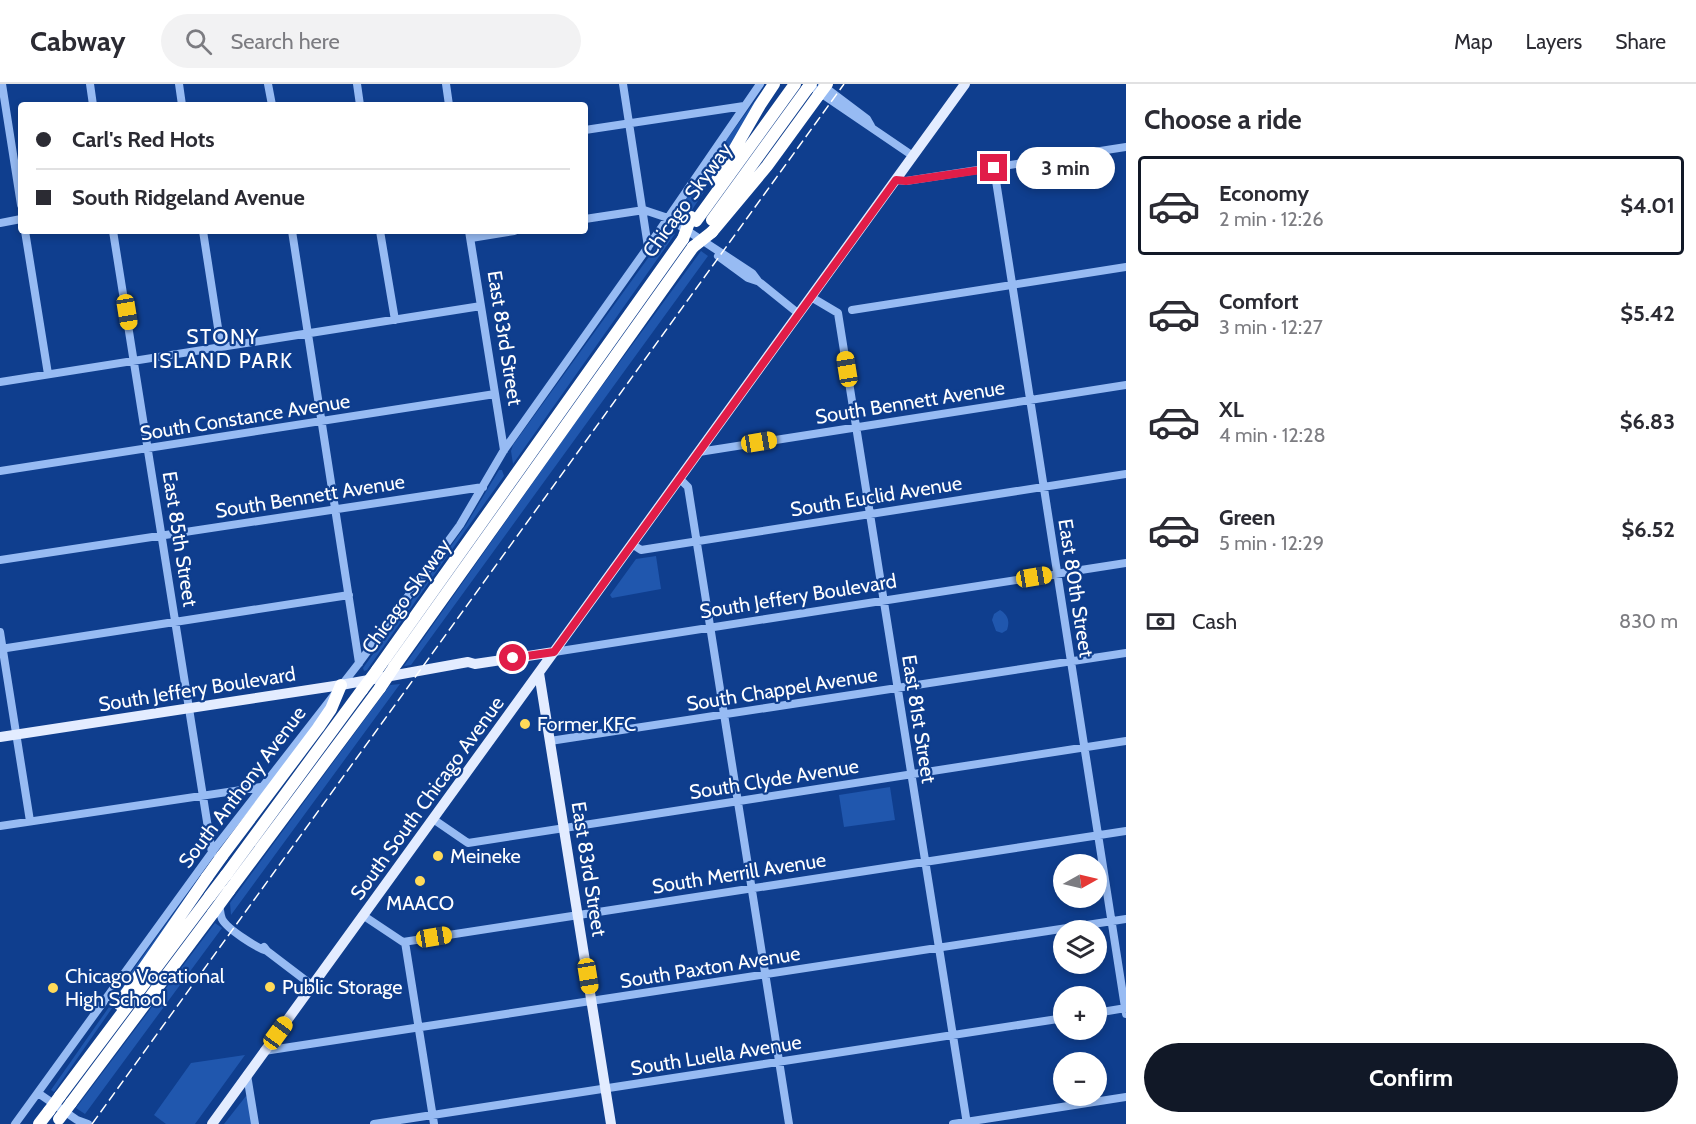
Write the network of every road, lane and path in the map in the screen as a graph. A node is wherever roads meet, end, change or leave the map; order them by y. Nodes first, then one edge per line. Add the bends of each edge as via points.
1 (2, 84) edge
2 (90, 84) edge
3 (179, 84) edge
4 (268, 84) edge
5 (357, 84) edge
6 (446, 84) edge
7 (623, 84) edge
8 (760, 84) edge
9 (774, 84) edge
10 (795, 84) edge
11 (827, 84) edge
12 (965, 84) edge
13 (813, 87) edge
14 (93, 102) edge
15 (182, 102) edge
16 (271, 102) edge
17 (360, 102) edge
18 (449, 102) edge
19 (744, 106) junction
20 (630, 123) junction
21 (588, 130) edge
22 (1126, 147) edge
23 (913, 156) junction
24 (994, 168) junction
25 (896, 180) junction
26 (18, 186) edge
27 (644, 210) junction
28 (668, 218) junction
29 (588, 219) edge
30 (18, 220) edge
31 (0, 223) edge
32 (701, 224) junction
33 (25, 234) edge
34 (114, 234) edge
35 (203, 234) edge
36 (292, 234) edge
37 (380, 234) edge
38 (470, 235) edge
39 (688, 243) junction
40 (648, 247) junction
41 (1126, 267) edge
42 (1012, 285) junction
43 (811, 297) junction
44 (482, 306) junction
45 (852, 310) dead end
46 (799, 314) junction
47 (394, 320) junction
48 (307, 333) junction
49 (221, 347) junction
50 (135, 361) junction
51 (48, 374) junction
52 (0, 382) edge
53 (1126, 385) edge
54 (495, 394) junction
55 (1030, 400) junction
56 (321, 422) junction
57 (856, 427) junction
58 (148, 448) junction
59 (504, 450) junction
60 (699, 452) junction
61 (0, 471) edge
62 (1126, 474) edge
63 (680, 479) junction
64 (483, 487) junction
65 (1044, 487) junction
66 (335, 508) junction
67 (870, 514) junction
68 (162, 535) junction
69 (696, 541) junction
70 (632, 544) junction
71 (0, 560) edge
72 (1126, 563) edge
73 (1057, 574) junction
74 (349, 595) junction
75 (884, 601) junction
76 (176, 622) junction
77 (710, 628) junction
78 (0, 632) edge
79 (1, 649) edge
80 (554, 652) junction
81 (1126, 653) edge
82 (536, 655) junction
83 (1071, 661) junction
84 (359, 663) junction
85 (397, 671) junction
86 (539, 673) junction
87 (341, 685) junction
88 (898, 688) junction
89 (190, 708) junction
90 (724, 714) junction
91 (16, 735) junction
92 (0, 737) edge
93 (550, 741) junction
94 (1126, 741) edge
95 (1084, 748) junction
96 (911, 774) junction
97 (261, 786) junction
98 (203, 795) junction
99 (738, 801) junction
100 (433, 819) junction
101 (30, 821) junction
102 (0, 826) edge
103 (564, 828) junction
104 (1126, 831) edge
105 (1098, 835) junction
106 (217, 854) junction
107 (925, 861) junction
108 (751, 888) junction
109 (364, 915) junction
110 (578, 915) junction
111 (1126, 919) edge
112 (1112, 921) junction
113 (405, 942) junction
114 (939, 948) junction
115 (765, 975) junction
116 (313, 986) junction
117 (592, 1002) junction
118 (1126, 1010) edge
119 (1107, 1012) edge
120 (1053, 1020) edge
121 (419, 1028) junction
122 (953, 1035) junction
123 (264, 1052) junction
124 (779, 1062) junction
125 (77, 1072) junction
126 (247, 1075) junction
127 (606, 1088) junction
128 (38, 1093) junction
129 (1126, 1097) edge
130 (433, 1120) edge
131 (58, 1121) edge
132 (79, 1122) edge
133 (967, 1123) edge
134 (15, 1124) edge
135 (39, 1124) edge
136 (88, 1124) edge
137 (212, 1124) edge
138 (255, 1124) edge
139 (374, 1124) edge
140 (611, 1124) edge
141 (789, 1124) edge
142 (953, 1124) edge

1 - 26 street
2 - 14 street
3 - 15 street
4 - 16 street
5 - 17 street
6 - 18 street
7 - 20 street
8 - 19 street, South Anthony Avenue
9 - 32 highway via 717,179
10 - 32 highway, Chicago Skyway
11 - 13 highway, bridge
12 - 23 main road, South South Chicago Avenue
13 - 23 street via 867,119
13 - 32 highway via 767,166
19 - 20 street
19 - 28 street, South Anthony Avenue
20 - 21 street
20 - 27 street
22 - 24 street
23 - 25 main road, South South Chicago Avenue
24 - 25 street
24 - 42 street, East 80th Street
25 - 43 main road, South South Chicago Avenue
27 - 28 street
27 - 29 street
27 - 40 street
28 - 40 street, South Anthony Avenue
28 - 46 street
30 - 31 street
32 - 39 highway, Chicago Skyway, bridge
32 - 39 highway, bridge
33 - 51 street
34 - 50 street, East 85th Street
35 - 49 street
36 - 48 street
37 - 47 street
38 - 44 street, East 83rd Street
39 - 85 highway, Chicago Skyway
39 - 125 highway, Chicago Skyway, bridge via 517,471 226,875
40 - 59 street, South Anthony Avenue
41 - 42 street
42 - 45 street
42 - 55 street, East 80th Street
43 - 46 main road, South South Chicago Avenue
43 - 57 street, East 81st Street via 838,313
44 - 47 street
44 - 54 street, East 83rd Street
46 - 60 main road, South South Chicago Avenue
47 - 48 street
48 - 49 street
48 - 56 street
49 - 50 street
50 - 51 street
50 - 58 street, East 85th Street
51 - 52 street
53 - 55 street, South Bennett Avenue
54 - 56 street, South Constance Avenue
54 - 59 street, East 83rd Street
55 - 57 street, South Bennett Avenue
55 - 65 street, East 80th Street
56 - 58 street, South Constance Avenue
56 - 66 street
57 - 60 street, South Bennett Avenue
57 - 67 street, East 81st Street
58 - 61 street, South Constance Avenue
58 - 68 street, East 85th Street
59 - 64 street, South Anthony Avenue
60 - 63 main road, South South Chicago Avenue
62 - 65 street, South Euclid Avenue
63 - 69 street via 688,487
63 - 70 main road, South South Chicago Avenue
64 - 66 street, South Bennett Avenue
64 - 84 street, South Anthony Avenue via 460,525
65 - 67 street, South Euclid Avenue
65 - 73 street, East 80th Street
66 - 68 street, South Bennett Avenue
66 - 74 street
67 - 69 street, South Euclid Avenue
67 - 75 street, East 81st Street
68 - 71 street, South Bennett Avenue
68 - 76 street, East 85th Street
69 - 70 street, South Euclid Avenue via 641,550
69 - 77 street
70 - 80 main road, South South Chicago Avenue
72 - 73 street, South Jeffery Boulevard
73 - 75 street, South Jeffery Boulevard
73 - 83 street, East 80th Street
74 - 76 street
74 - 84 street
75 - 77 street, South Jeffery Boulevard
75 - 88 street, East 81st Street
76 - 79 street
76 - 89 street, East 85th Street
77 - 80 street, South Jeffery Boulevard
77 - 90 street
78 - 79 street
79 - 91 street
80 - 82 main road, South Jeffery Boulevard
80 - 86 main road, South South Chicago Avenue
81 - 83 street, South Chappel Avenue
82 - 85 main road, South Jeffery Boulevard via 411,677
82 - 86 street, East 83rd Street
83 - 88 street, South Chappel Avenue
83 - 95 street, East 80th Street
84 - 87 street, South Anthony Avenue
85 - 87 main road, South Jeffery Boulevard
85 - 131 highway, Chicago Skyway, bridge via 380,688
86 - 93 main road, East 83rd Street
86 - 100 main road, South South Chicago Avenue
87 - 89 main road, South Jeffery Boulevard
87 - 97 street, South Anthony Avenue
87 - 106 highway via 323,721
88 - 90 street, South Chappel Avenue
88 - 96 street, East 81st Street
89 - 91 main road, South Jeffery Boulevard
89 - 98 street, East 85th Street
90 - 93 street, South Chappel Avenue
90 - 99 street
91 - 92 main road, South Jeffery Boulevard
91 - 101 street
93 - 103 main road, East 83rd Street
94 - 95 street, South Clyde Avenue
95 - 96 street, South Clyde Avenue
95 - 105 street, East 80th Street
96 - 99 street, South Clyde Avenue
96 - 107 street, East 81st Street
97 - 98 street
97 - 106 street, South Anthony Avenue
98 - 101 street
98 - 106 street, East 85th Street
99 - 103 street, South Clyde Avenue
99 - 108 street
100 - 103 street, South Clyde Avenue via 468,843
100 - 109 main road, South South Chicago Avenue
101 - 102 street
103 - 110 main road, East 83rd Street
104 - 105 street, South Merrill Avenue
105 - 107 street, South Merrill Avenue
105 - 112 street, East 80th Street
106 - 116 street, East 85th Street via 228,917
106 - 125 highway, bridge via 207,877 83,1054
106 - 128 street, South Anthony Avenue
107 - 108 street, South Merrill Avenue
107 - 114 street, East 81st Street
108 - 110 street, South Merrill Avenue
108 - 115 street
109 - 113 street
109 - 116 main road, South South Chicago Avenue
110 - 113 street, South Merrill Avenue
110 - 117 main road, East 83rd Street
111 - 112 street, South Paxton Avenue
112 - 114 street, South Paxton Avenue
112 - 118 street, East 80th Street
113 - 121 street
114 - 115 street, South Paxton Avenue
114 - 122 street, East 81st Street
115 - 117 street, South Paxton Avenue
115 - 124 street
116 - 123 main road, South South Chicago Avenue
117 - 121 street, South Paxton Avenue
117 - 127 main road, East 83rd Street
118 - 119 street
120 - 122 street, South Luella Avenue
121 - 123 street, South Paxton Avenue
121 - 130 street
122 - 124 street, South Luella Avenue
122 - 133 street, East 81st Street
123 - 126 main road, South South Chicago Avenue
124 - 127 street, South Luella Avenue
124 - 141 street
125 - 135 highway, Chicago Skyway, bridge
126 - 137 main road, South South Chicago Avenue
126 - 138 street
127 - 130 street, South Luella Avenue
127 - 140 main road, East 83rd Street
128 - 132 street
128 - 134 street, South Anthony Avenue
129 - 133 street
130 - 139 street, South Luella Avenue
132 - 136 street
133 - 142 street

